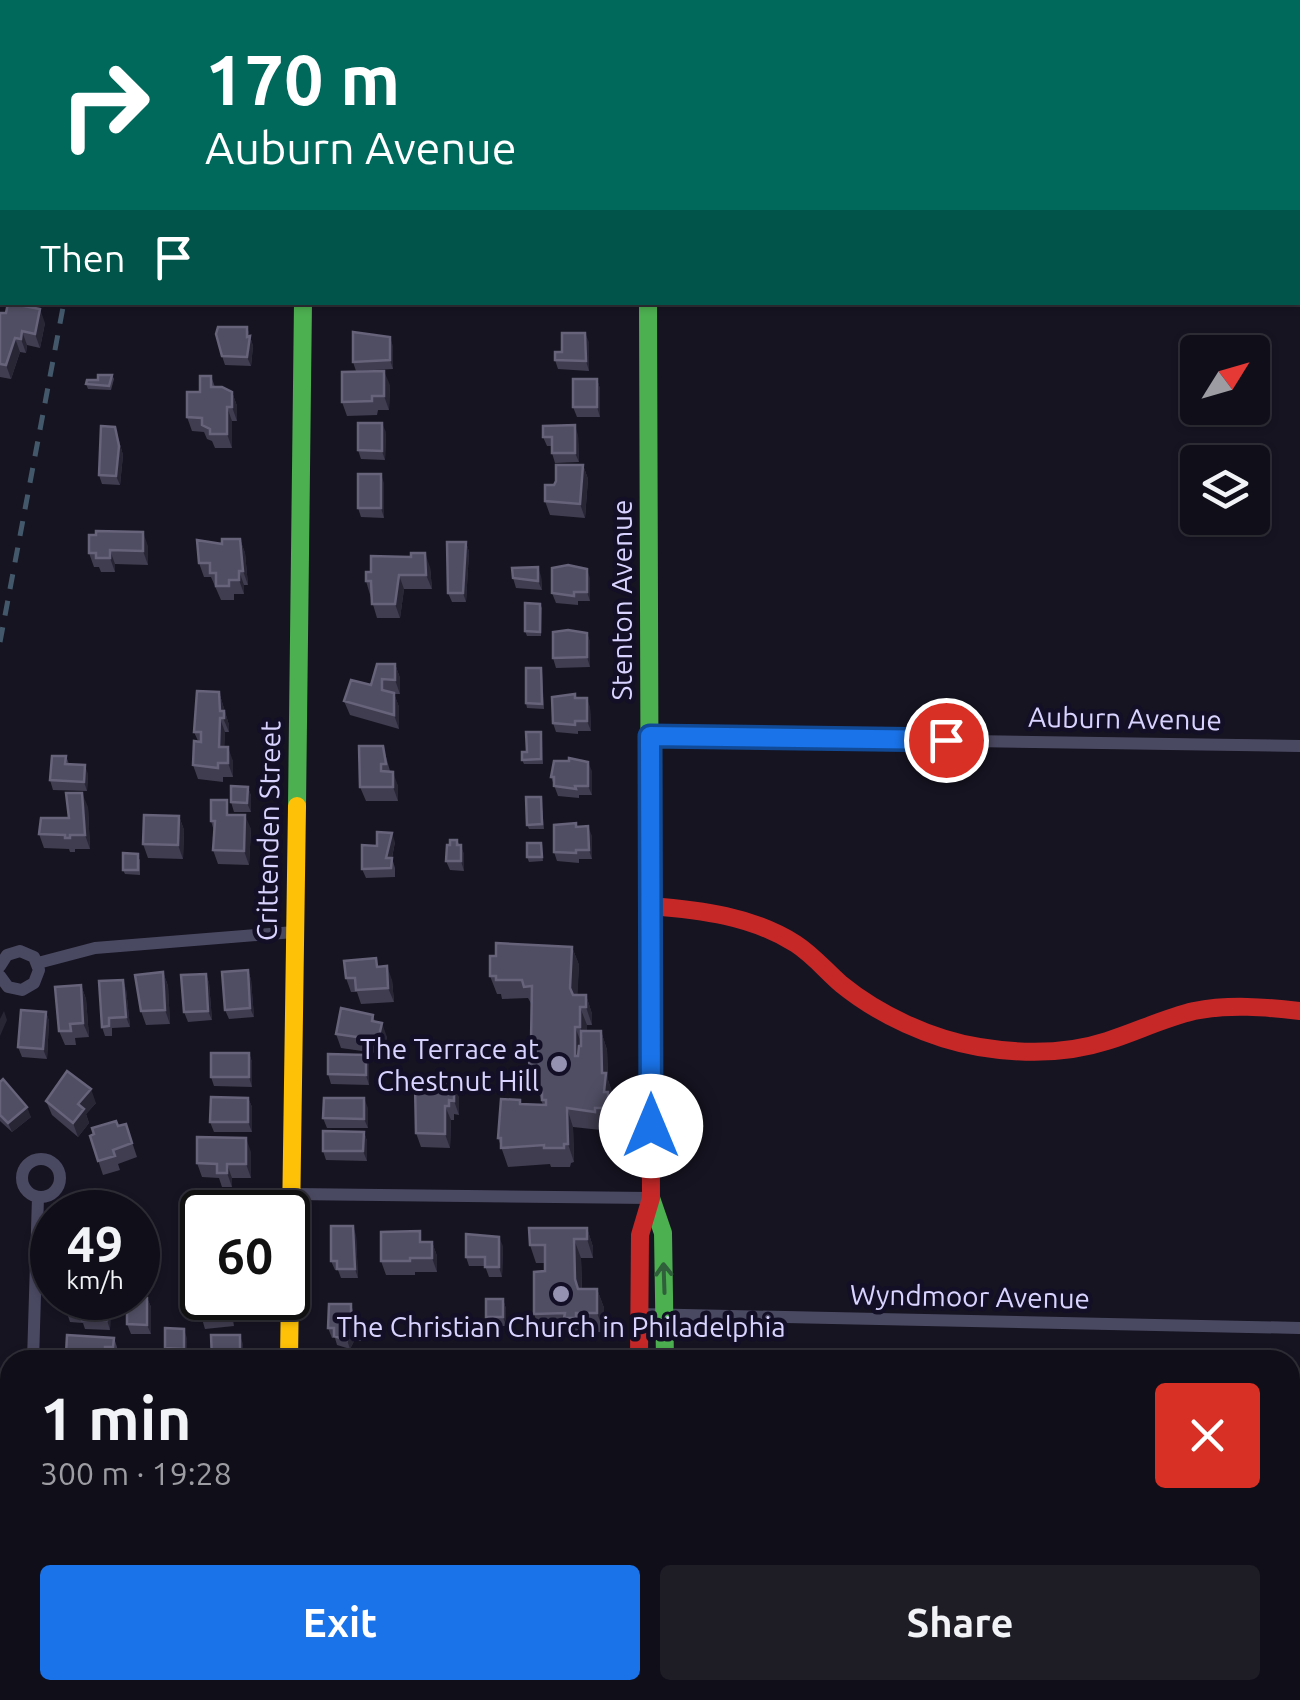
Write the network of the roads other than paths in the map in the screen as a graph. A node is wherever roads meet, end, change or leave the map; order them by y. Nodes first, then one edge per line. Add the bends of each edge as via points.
1 (303, 305) edge
2 (648, 305) edge
3 (650, 736) junction
4 (1300, 746) edge
5 (650, 906) junction
6 (294, 932) junction
7 (38, 963) junction
8 (0, 966) edge
9 (0, 976) edge
10 (1300, 1011) edge
11 (292, 1190) edge
12 (310, 1194) edge
13 (651, 1198) junction
14 (639, 1314) junction
15 (665, 1314) junction
16 (35, 1320) edge
17 (289, 1320) edge
18 (1300, 1328) edge
19 (34, 1350) edge
20 (288, 1350) edge
21 (638, 1350) edge
22 (665, 1350) edge

1 - 6 street, Crittenden Street
2 - 3 street, Stenton Avenue
3 - 4 street, Auburn Avenue
3 - 5 street, Stenton Avenue
5 - 10 street via 753,922 797,945 873,1005 975,1046 1057,1050 1206,1010
5 - 13 street, Stenton Avenue
6 - 7 street via 95,948
6 - 11 street, Crittenden Street
7 - 8 street via 20,950
7 - 9 street via 38,977 28,988 14,990
12 - 13 street
13 - 14 street, Stenton Avenue via 640,1235
15 -> 13 street, Stenton Avenue via 663,1233
14 - 15 street, Wyndmoor Avenue
14 - 21 street, Stenton Avenue
15 - 18 street, Wyndmoor Avenue
15 - 22 street, Stenton Avenue
16 - 19 street
17 - 20 street, Crittenden Street

